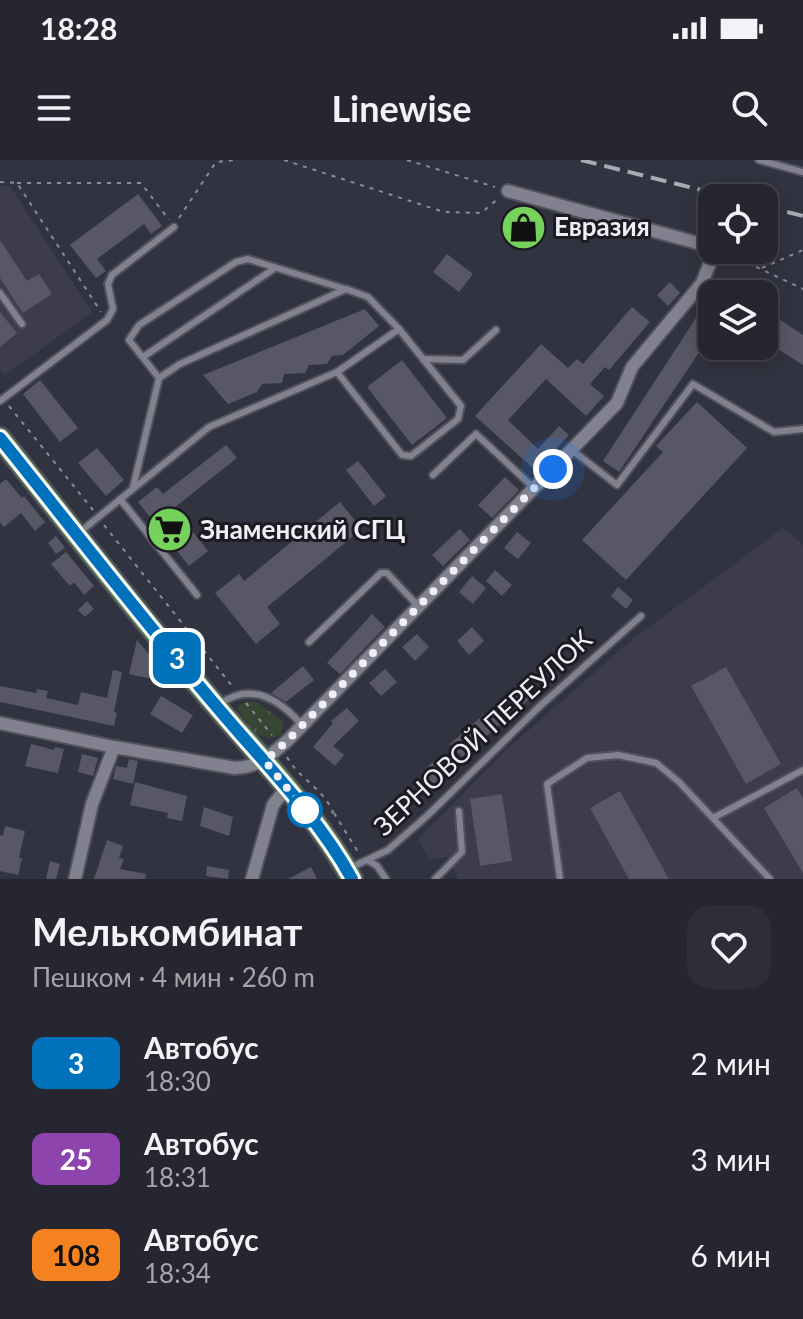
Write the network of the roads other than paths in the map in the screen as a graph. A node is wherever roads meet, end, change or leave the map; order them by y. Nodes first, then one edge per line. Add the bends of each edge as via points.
1 (759, 160) edge
2 (803, 172) edge
3 (508, 191) road end
4 (174, 227) road end
5 (698, 245) edge
6 (711, 264) edge
7 (275, 268) junction
8 (346, 289) junction
9 (0, 293) edge
10 (22, 324) dead end
11 (399, 329) junction
12 (496, 330) dead end
13 (143, 357) junction
14 (423, 359) junction
15 (337, 372) junction
16 (159, 378) junction
17 (2, 400) edge
18 (803, 429) edge
19 (0, 438) edge
20 (572, 450) junction
21 (433, 475) dead end
22 (133, 488) junction
23 (534, 488) junction
24 (120, 499) junction
25 (77, 535) junction
26 (197, 595) dead end
27 (418, 606) junction
28 (641, 616) dead end
29 (309, 642) dead end
30 (217, 707) junction
31 (0, 723) edge
32 (302, 725) junction
33 (114, 747) junction
34 (265, 761) junction
35 (803, 770) edge
36 (287, 787) junction
37 (459, 811) dead end
38 (713, 818) junction
39 (369, 861) junction
40 (349, 874) edge
41 (75, 879) edge
42 (252, 879) edge
43 (386, 879) edge
44 (435, 879) edge
45 (560, 879) edge
46 (770, 879) edge

1 - 2 lane
3 - 5 street
4 - 17 lane via 112,275 108,284 113,309 107,320
6 - 20 street via 702,283 632,367 617,403
7 - 8 lane
7 - 13 lane
7 - 13 lane via 248,259 236,262 139,325 129,340
8 - 11 lane via 368,297
8 - 16 lane
9 - 10 lane
11 - 14 lane
11 - 15 lane
12 - 14 lane via 463,360
13 - 16 lane
14 - 15 lane via 461,406 458,419 411,456 402,455
15 - 22 lane via 209,427
16 - 22 lane
18 - 20 lane via 774,432 693,384 617,485
19 - 25 main road
20 - 23 street
21 - 23 lane via 476,434
22 - 24 lane
23 - 27 street
24 - 25 lane
24 - 26 lane
25 - 30 main road
27 - 29 lane via 381,573
27 - 32 street
28 - 39 lane, ЗЕРНОВОЙ ПЕРЕУЛОК via 428,815
30 - 32 lane via 238,694 265,695 287,707
30 - 34 main road
31 - 33 street
32 - 34 street
33 - 34 street via 235,768
33 - 41 street via 92,804
34 - 36 main road
35 - 38 lane
36 - 40 main road via 325,818
36 - 42 street via 273,805
37 - 44 lane via 462,852
38 - 45 lane via 656,763 618,755 587,758 547,784
38 - 46 lane
39 - 40 lane, ЗЕРНОВОЙ ПЕРЕУЛОК
39 - 43 lane

